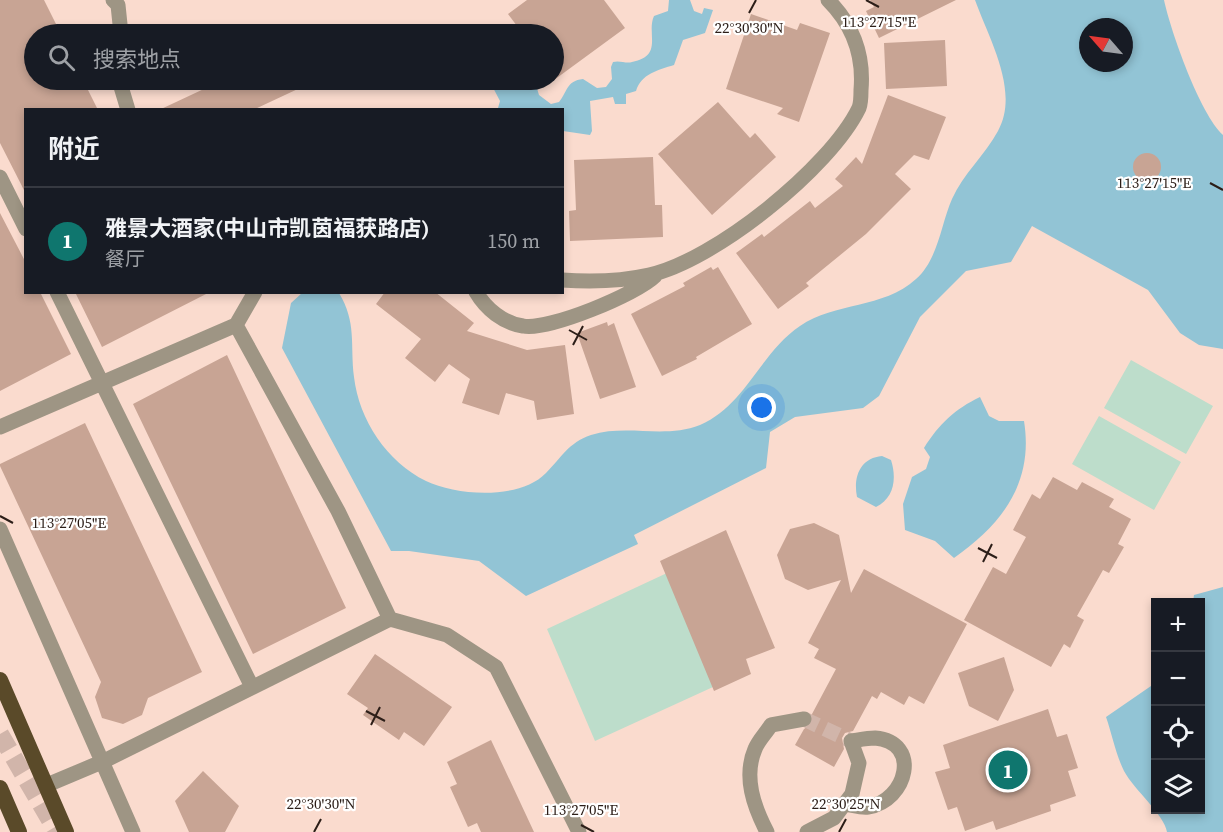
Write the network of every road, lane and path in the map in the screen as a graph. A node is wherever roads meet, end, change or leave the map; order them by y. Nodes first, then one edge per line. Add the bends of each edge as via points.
1 (113, 0) edge
2 (828, 0) edge
3 (120, 24) edge
4 (122, 90) edge
5 (127, 108) edge
6 (0, 177) edge
7 (24, 225) edge
8 (660, 271) junction
9 (564, 279) edge
10 (58, 294) edge
11 (254, 294) edge
12 (477, 294) edge
13 (236, 326) junction
14 (102, 385) junction
15 (0, 427) edge
16 (0, 529) edge
17 (390, 619) junction
18 (0, 680) edge
19 (252, 687) junction
20 (804, 718) tunnel mouth
21 (104, 761) junction
22 (47, 784) junction
23 (0, 788) edge
24 (844, 804) junction
25 (19, 832) edge
26 (66, 832) edge
27 (133, 832) edge
28 (579, 832) edge
29 (767, 832) edge
30 (807, 832) edge

1 - 3 street via 118,5
2 - 8 street via 854,35 863,66 860,106 837,142 799,182 700,255
4 - 5 street
6 - 7 street
8 - 9 street via 593,280
8 - 12 street via 648,283 611,303 525,327 499,317
10 - 14 street
11 - 13 street
13 - 14 street
13 - 17 street via 338,511
14 - 15 street
14 - 19 street
16 - 21 street
17 - 19 street
17 - 28 street via 447,635 496,667
18 - 22 highway
19 - 21 street
20 - 29 street via 771,725 755,749 750,782 756,810
21 - 22 street
21 - 27 street
22 - 26 highway
23 - 25 highway
24 - 24 street via 852,794 859,763 851,741 875,738 892,743 903,756 905,773 896,791 880,804
24 - 30 street via 834,818

